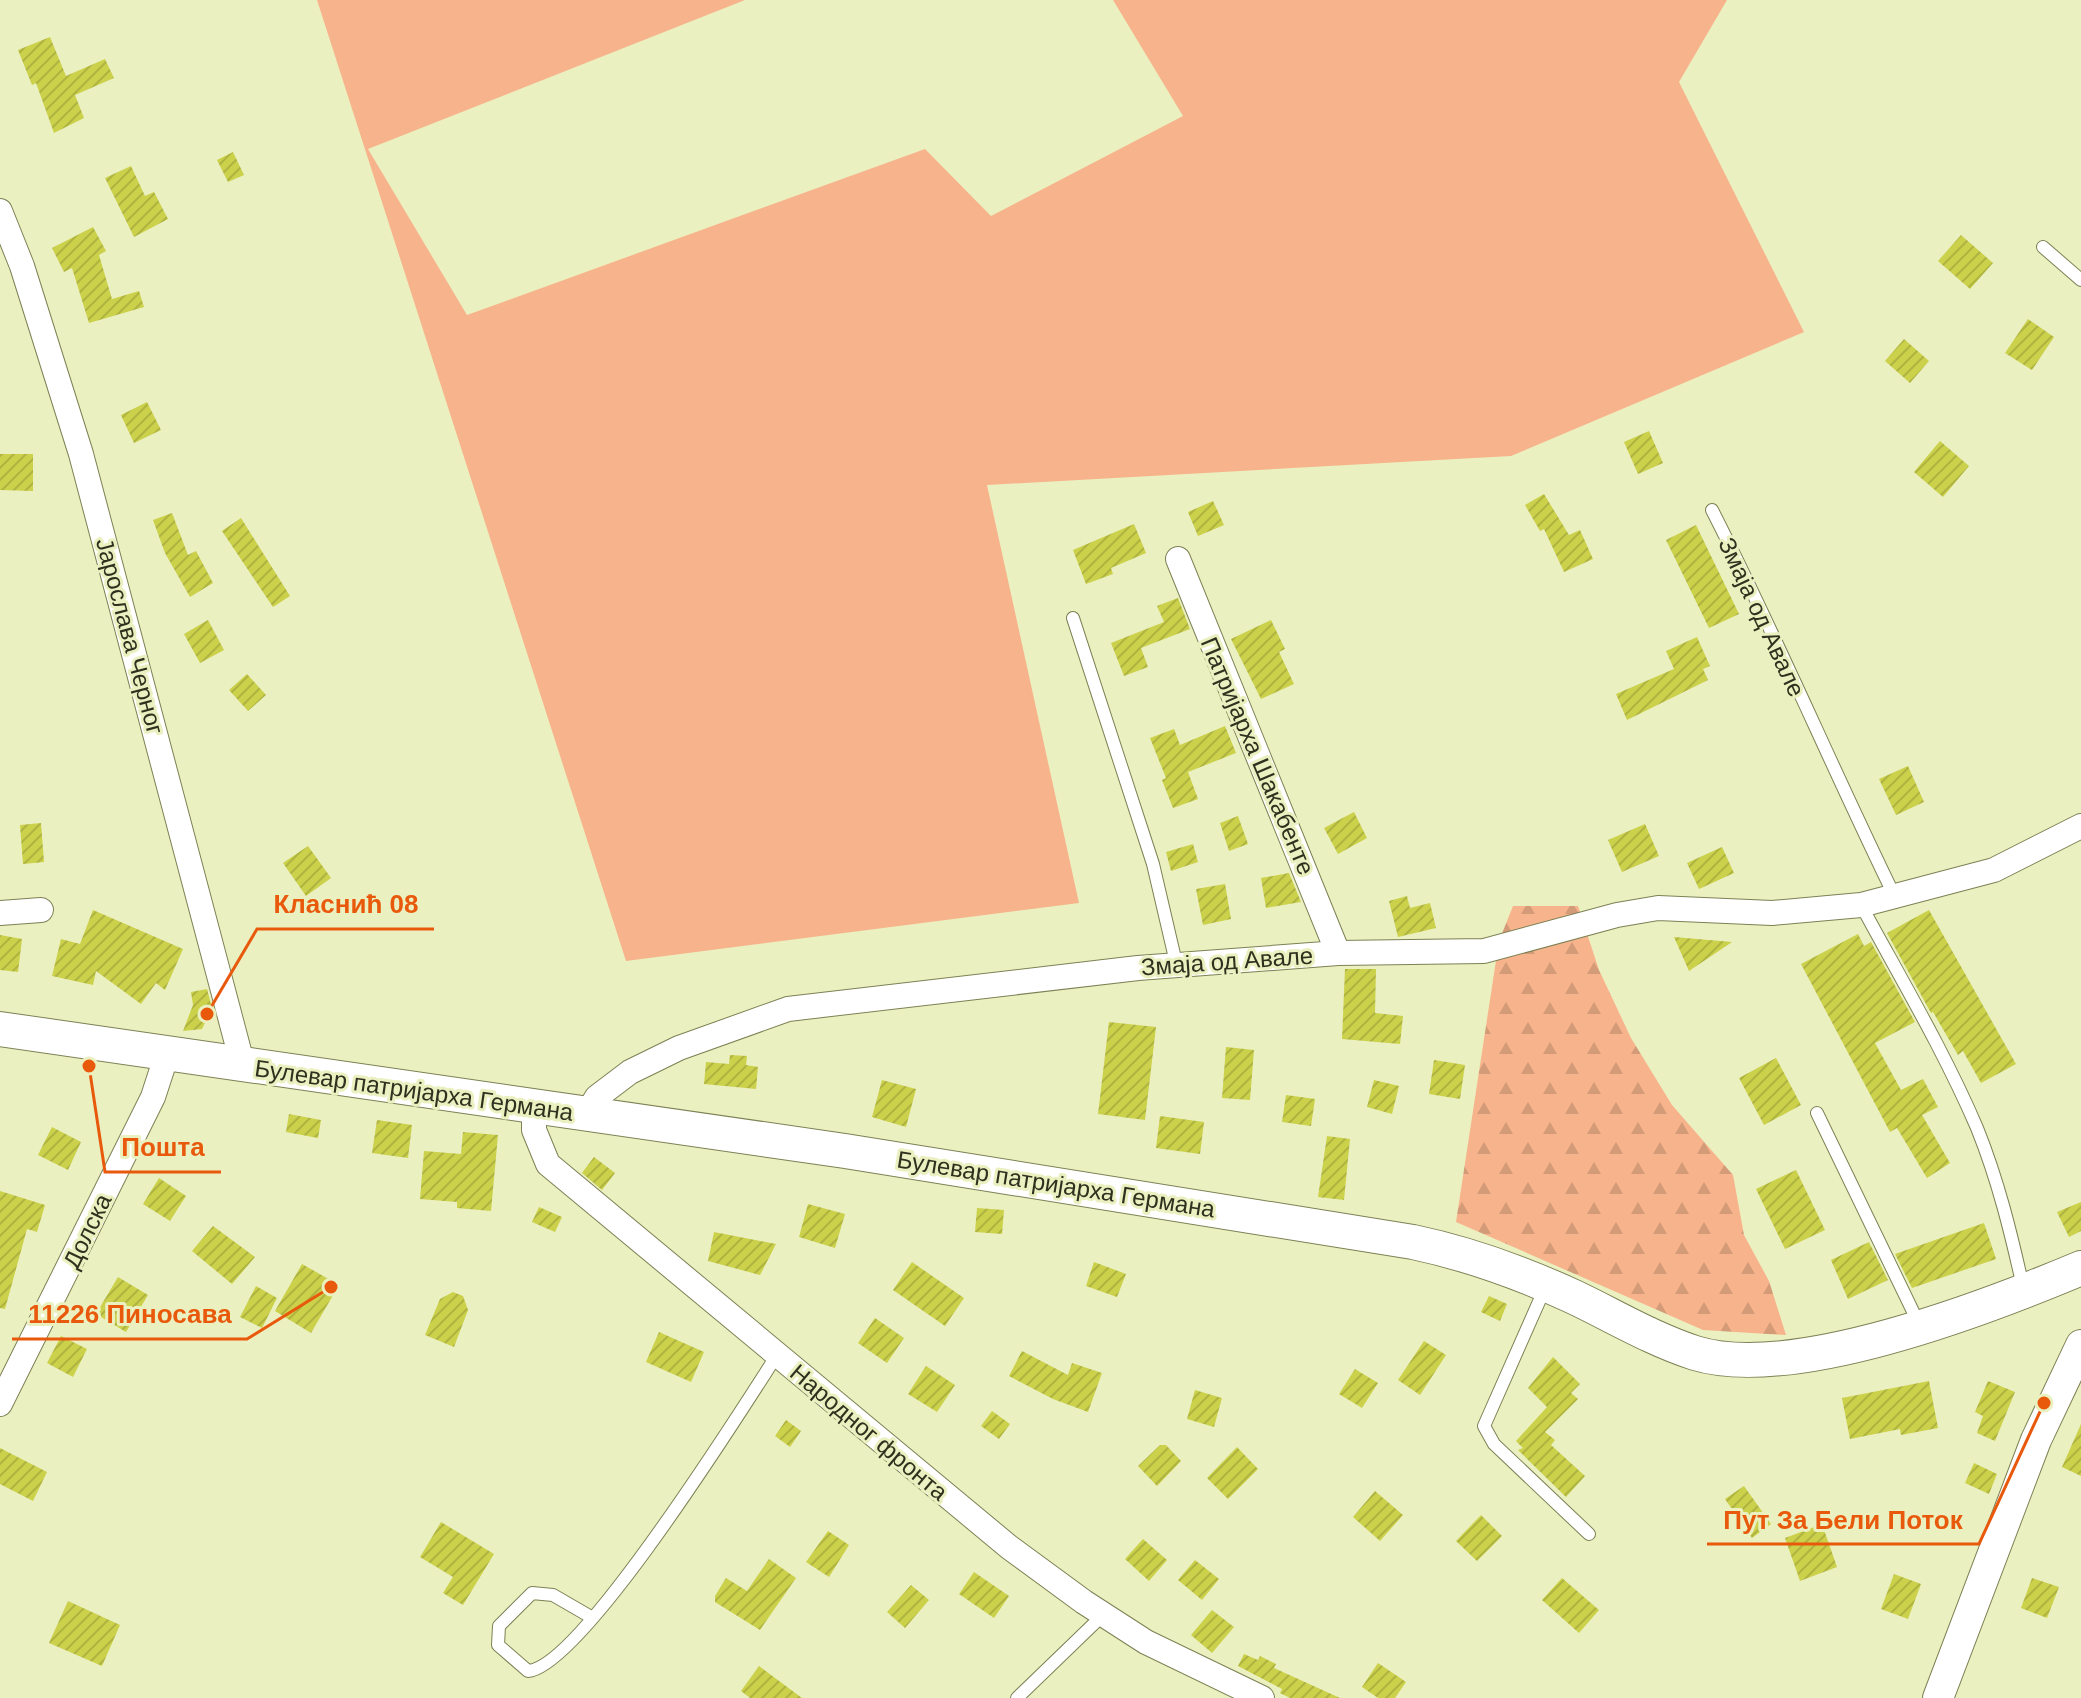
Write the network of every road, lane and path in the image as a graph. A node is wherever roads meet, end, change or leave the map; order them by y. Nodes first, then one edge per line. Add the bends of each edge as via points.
1 (0, 211) edge
2 (2043, 247) dead end
3 (2081, 280) edge
4 (1712, 510) dead end
5 (1178, 559) dead end
6 (1073, 618) dead end
7 (2081, 826) edge
8 (1895, 897) junction
9 (1861, 905) junction
10 (41, 910) dead end
11 (0, 913) edge
12 (1338, 953) junction
13 (1177, 967) junction
14 (0, 1029) edge
15 (167, 1054) junction
16 (243, 1066) junction
17 (534, 1107) junction
18 (1817, 1113) dead end
19 (586, 1115) junction
20 (2081, 1268) edge
21 (1546, 1285) junction
22 (2024, 1290) junction
23 (1920, 1326) junction
24 (2081, 1345) edge
25 (777, 1355) junction
26 (0, 1404) edge
27 (1589, 1534) dead end
28 (1103, 1615) junction
29 (591, 1617) junction
30 (1017, 1698) edge
31 (1262, 1698) edge
32 (1938, 1698) edge

1 - 16 street, Јарослава Черног via 81,454
2 - 3 lane
4 - 8 lane, Змаја од Авале via 1769,621 1805,710
5 - 12 street, Патријарха Шакабенте
6 - 13 lane via 1153,864
7 - 8 street, Змаја од Авале via 1994,870
8 - 9 street, Змаја од Авале
9 - 12 street, Змаја од Авале via 1772,913 1658,908 1484,951
9 - 22 lane via 1945,1057 1977,1129 2009,1221
10 - 11 street
12 - 13 street, Змаја од Авале
13 - 19 street, Змаја од Авале via 788,1009 679,1048 630,1072 597,1097
14 - 15 main road, Булевар патријарха Германа
15 - 16 main road, Булевар патријарха Германа
15 - 26 street, Долска via 147,1111
16 - 17 main road, Булевар патријарха Германа
17 - 19 main road, Булевар патријарха Германа
17 - 25 street, Народног фронта via 534,1130 548,1164
18 - 23 lane
19 - 21 main road, Булевар патријарха Германа via 1386,1237 1490,1262
20 - 22 main road, Булевар патријарха Германа
21 - 23 main road, Булевар патријарха Германа via 1658,1339 1714,1357 1800,1356
21 - 27 lane via 1484,1426 1494,1444
22 - 23 main road, Булевар патријарха Германа
24 - 32 street via 2036,1440
25 - 28 street, Народног фронта via 1009,1547
25 - 29 lane via 667,1523
28 - 30 lane
28 - 31 street, Народног фронта via 1146,1642
29 - 29 lane via 553,1660 533,1671 503,1653 496,1638 499,1626 536,1592 553,1595

